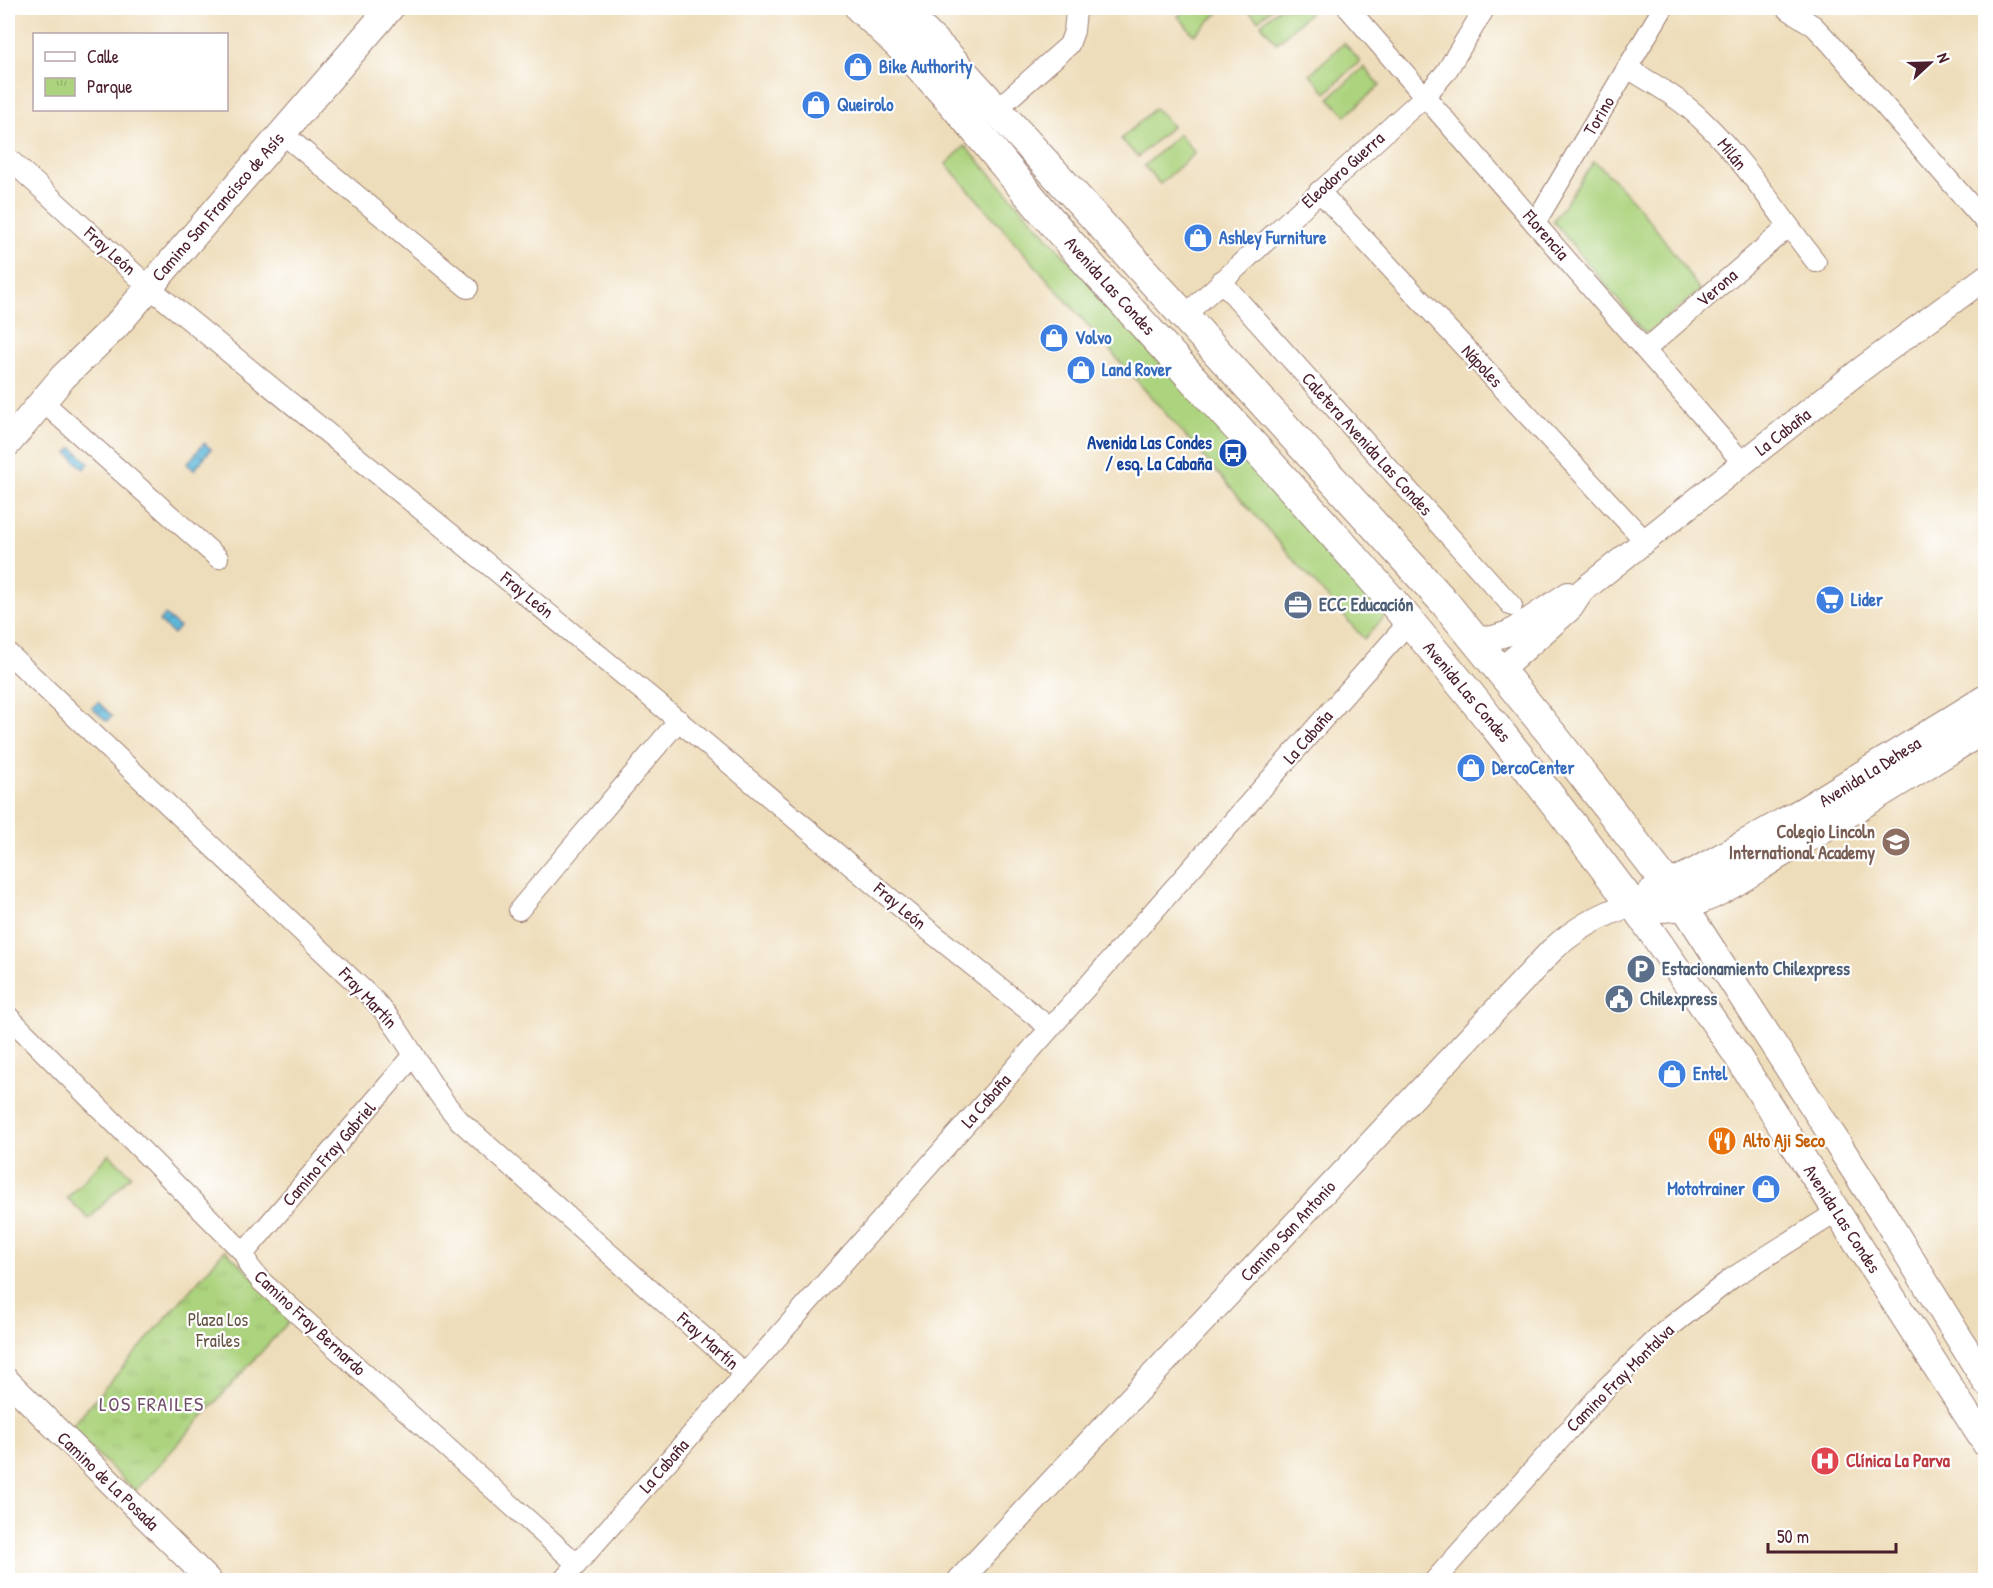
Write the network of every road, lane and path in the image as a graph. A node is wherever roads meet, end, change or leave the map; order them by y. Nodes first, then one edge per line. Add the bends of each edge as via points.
1 (390, 8) edge
2 (860, 8) edge
3 (899, 8) edge
4 (1080, 8) edge
5 (1348, 8) edge
6 (1485, 8) edge
7 (1663, 8) edge
8 (1786, 8) edge
9 (1628, 68) junction
10 (1426, 95) junction
11 (996, 110) junction
12 (282, 133) junction
13 (8, 158) edge
14 (1319, 191) junction
15 (1535, 223) junction
16 (1986, 223) edge
17 (1788, 227) junction
18 (1816, 261) dead end
19 (1098, 273) junction
20 (1147, 275) junction
21 (1986, 277) edge
22 (1221, 281) junction
23 (149, 287) junction
24 (468, 288) dead end
25 (1184, 316) junction
26 (1645, 350) junction
27 (43, 402) junction
28 (8, 443) edge
29 (1743, 463) junction
30 (1645, 541) junction
31 (218, 558) dead end
32 (1582, 591) junction
33 (1512, 606) dead end
34 (1409, 622) junction
35 (1475, 639) junction
36 (1432, 650) junction
37 (8, 653) edge
38 (1500, 670) junction
39 (1986, 700) edge
40 (679, 720) junction
41 (1986, 727) edge
42 (1676, 896) junction
43 (1632, 904) junction
44 (519, 910) dead end
45 (1713, 950) junction
46 (1668, 956) junction
47 (8, 1016) edge
48 (1050, 1028) junction
49 (414, 1055) junction
50 (1837, 1212) junction
51 (244, 1253) junction
52 (745, 1374) junction
53 (8, 1381) edge
54 (1986, 1382) edge
55 (1984, 1441) edge
56 (577, 1564) junction
57 (209, 1581) edge
58 (563, 1581) edge
59 (960, 1581) edge
60 (1435, 1581) edge

1 - 12 main road, Camino San Francisco de Asís
2 - 19 main road, Avenida Las Condes via 935,82
3 - 11 main road, Avenida Las Condes via 929,35
4 - 11 street via 1069,45
5 - 10 street, Florencia
6 - 10 street, Eleodoro Guerra via 1446,72
7 - 9 street, Torino
8 - 16 street via 1831,44
9 - 15 street, Torino
9 - 17 street, Milán via 1703,120
10 - 14 street, Eleodoro Guerra
10 - 15 street, Florencia
11 - 20 main road, Avenida Las Condes
12 - 23 main road, Camino San Francisco de Asís
12 - 24 street
13 - 23 street, Fray León
14 - 22 street, Eleodoro Guerra
14 - 30 street, Nápoles
15 - 26 street, Florencia
17 - 18 street, Milán
17 - 26 street, Verona
19 - 20 main road via 1123,263
19 - 34 main road, Avenida Las Condes
20 - 25 main road, Avenida Las Condes
21 - 29 street, La Cabaña
22 - 25 street, Eleodoro Guerra
22 - 33 street, Caletera Avenida Las Condes
23 - 27 main road, Camino San Francisco de Asís
23 - 40 street, Fray León
25 - 35 main road, Avenida Las Condes
26 - 29 street, Florencia
27 - 28 main road, Camino San Francisco de Asís
27 - 31 street
29 - 30 street, La Cabaña
30 - 32 street, La Cabaña
32 - 35 street, La Cabaña via 1562,597 1509,633
32 - 38 street, La Cabaña via 1571,608
34 - 36 main road, Avenida Las Condes
34 - 48 street, La Cabaña
35 - 38 main road, Avenida Las Condes
36 - 38 main road via 1469,674 1485,676
36 - 43 main road, Avenida Las Condes
37 - 49 street, Fray Martín via 375,1001
38 - 42 main road, Avenida Las Condes
39 - 42 main road, Avenida La Dehesa
40 - 44 street
40 - 48 street, Fray León
41 - 42 main road, Avenida La Dehesa via 1708,895
42 - 43 main road, Avenida La Dehesa via 1657,907
42 - 45 main road, Avenida Las Condes
43 - 46 main road, Avenida Las Condes
43 - 59 street, Camino San Antonio via 1580,928 1552,950
45 - 46 main road via 1695,945
45 - 54 main road, Avenida Las Condes
46 - 50 main road, Avenida Las Condes
47 - 51 street, Camino Fray Bernardo
48 - 52 street, La Cabaña
49 - 51 street, Camino Fray Gabriel
49 - 52 street, Fray Martín via 439,1097 460,1121
50 - 55 main road, Avenida Las Condes
50 - 60 street, Camino Fray Montalva via 1732,1278 1641,1353
51 - 56 street, Camino Fray Bernardo via 261,1281
52 - 56 street, La Cabaña
53 - 57 street, Camino de La Posada
56 - 58 street, La Cabaña

